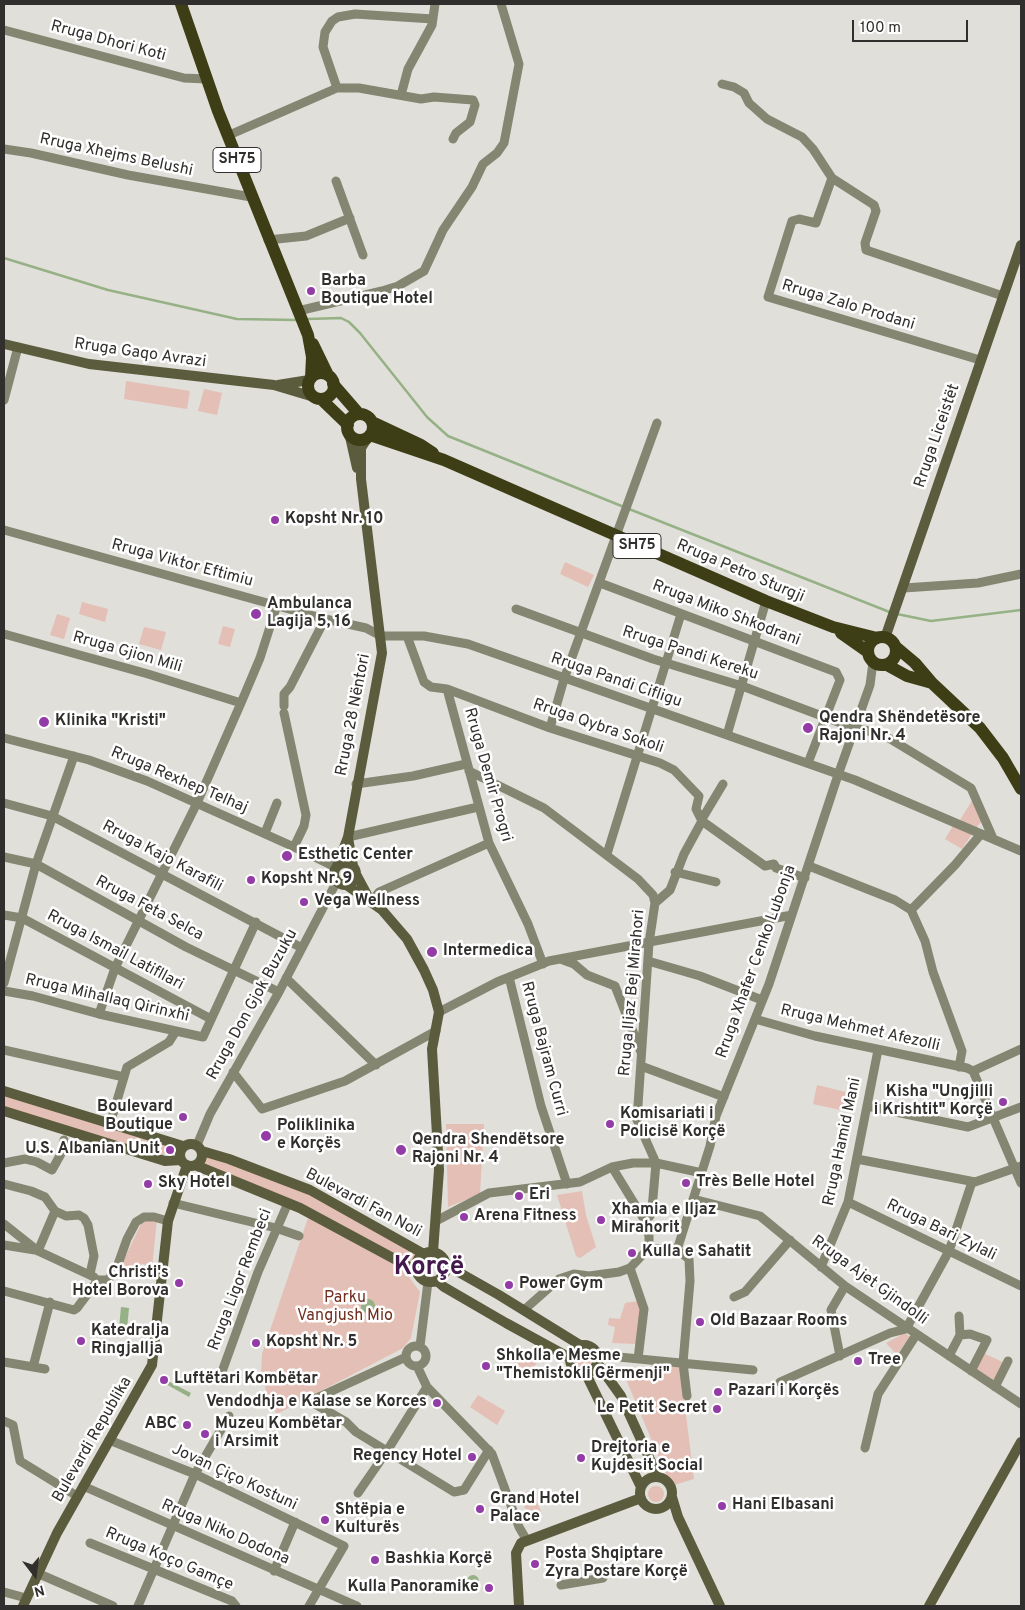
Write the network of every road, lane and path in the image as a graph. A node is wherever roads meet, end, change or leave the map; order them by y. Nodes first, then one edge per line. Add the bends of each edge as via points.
1 (181, 4) edge
2 (435, 4) edge
3 (503, 6) edge
4 (433, 19) junction
5 (4, 30) edge
6 (206, 79) junction
7 (722, 84) dead end
8 (337, 88) junction
9 (400, 95) junction
10 (227, 136) junction
11 (453, 138) dead end
12 (4, 149) edge
13 (832, 178) junction
14 (336, 181) dead end
15 (251, 198) junction
16 (350, 218) junction
17 (268, 240) junction
18 (1021, 245) edge
19 (363, 255) dead end
20 (1003, 296) junction
21 (299, 312) junction
22 (309, 336) junction
23 (4, 344) edge
24 (18, 347) junction
25 (980, 360) junction
26 (310, 379) junction
27 (330, 380) junction
28 (274, 386) junction
29 (318, 398) junction
30 (4, 400) edge
31 (359, 414) junction
32 (657, 423) dead end
33 (348, 426) junction
34 (370, 431) junction
35 (361, 478) junction
36 (4, 530) edge
37 (617, 538) junction
38 (1021, 574) edge
39 (600, 583) junction
40 (904, 588) junction
41 (766, 601) junction
42 (277, 605) junction
43 (516, 609) dead end
44 (681, 614) junction
45 (325, 619) junction
46 (833, 628) junction
47 (4, 634) edge
48 (581, 634) junction
49 (884, 635) junction
50 (381, 636) junction
51 (407, 636) junction
52 (756, 641) junction
53 (896, 647) junction
54 (878, 661) junction
55 (667, 664) junction
56 (564, 679) junction
57 (932, 684) junction
58 (742, 686) junction
59 (447, 690) junction
60 (241, 703) junction
61 (652, 710) junction
62 (826, 718) junction
63 (550, 728) junction
64 (854, 728) junction
65 (726, 735) junction
66 (4, 738) edge
67 (74, 756) junction
68 (638, 756) junction
69 (808, 763) junction
70 (468, 768) junction
71 (838, 775) junction
72 (356, 784) junction
73 (723, 784) dead end
74 (1021, 789) edge
75 (4, 803) edge
76 (197, 803) junction
77 (277, 803) dead end
78 (478, 807) junction
79 (52, 816) junction
80 (702, 820) junction
81 (265, 834) junction
82 (981, 834) junction
83 (992, 836) junction
84 (348, 837) junction
85 (489, 843) junction
86 (294, 847) junction
87 (1021, 851) edge
88 (607, 854) junction
89 (4, 858) edge
90 (36, 864) junction
91 (809, 866) junction
92 (354, 870) junction
93 (676, 872) junction
94 (162, 874) junction
95 (338, 876) junction
96 (805, 878) junction
97 (716, 882) dead end
98 (371, 902) junction
99 (655, 903) junction
100 (911, 910) junction
101 (4, 915) edge
102 (792, 915) junction
103 (22, 918) junction
104 (138, 919) junction
105 (256, 922) junction
106 (648, 943) junction
107 (302, 948) junction
108 (560, 959) junction
109 (648, 961) junction
110 (543, 964) junction
111 (114, 968) junction
112 (233, 968) junction
113 (509, 977) junction
114 (286, 978) junction
115 (4, 983) edge
116 (4, 991) edge
117 (279, 992) junction
118 (762, 1000) junction
119 (438, 1012) junction
120 (99, 1014) junction
121 (211, 1019) junction
122 (755, 1019) junction
123 (176, 1031) junction
124 (436, 1031) junction
125 (1021, 1049) edge
126 (4, 1050) edge
127 (878, 1050) junction
128 (641, 1052) junction
129 (376, 1065) junction
130 (641, 1066) junction
131 (959, 1066) junction
132 (973, 1071) junction
133 (233, 1072) junction
134 (124, 1077) junction
135 (4, 1091) edge
136 (724, 1097) junction
137 (867, 1106) junction
138 (1021, 1107) edge
139 (4, 1111) edge
140 (994, 1119) junction
141 (110, 1124) junction
142 (64, 1140) dead end
143 (184, 1146) junction
144 (200, 1148) junction
145 (857, 1159) junction
146 (4, 1163) edge
147 (656, 1163) junction
148 (188, 1164) junction
149 (612, 1167) junction
150 (1018, 1168) edge
151 (702, 1173) junction
152 (972, 1182) junction
153 (1021, 1183) edge
154 (4, 1184) edge
155 (567, 1184) junction
156 (693, 1199) junction
157 (288, 1202) junction
158 (848, 1202) junction
159 (173, 1203) junction
160 (55, 1212) junction
161 (168, 1221) junction
162 (436, 1221) junction
163 (645, 1221) junction
164 (4, 1224) edge
165 (276, 1228) junction
166 (299, 1236) dead end
167 (790, 1240) junction
168 (4, 1245) edge
169 (649, 1248) junction
170 (677, 1250) junction
171 (38, 1251) junction
172 (948, 1251) junction
173 (428, 1253) junction
174 (446, 1265) junction
175 (820, 1267) junction
176 (630, 1268) junction
177 (415, 1270) junction
178 (90, 1274) junction
179 (98, 1280) junction
180 (433, 1282) junction
181 (845, 1286) junction
182 (1021, 1286) edge
183 (4, 1292) edge
184 (734, 1297) dead end
185 (50, 1302) junction
186 (524, 1310) junction
187 (959, 1316) dead end
188 (906, 1329) junction
189 (916, 1334) junction
190 (960, 1335) junction
191 (580, 1345) junction
192 (420, 1346) junction
193 (840, 1356) junction
194 (949, 1356) junction
195 (406, 1357) junction
196 (570, 1358) junction
197 (638, 1359) junction
198 (598, 1360) junction
199 (1008, 1361) dead end
200 (4, 1362) edge
201 (683, 1363) junction
202 (417, 1366) junction
203 (33, 1367) junction
204 (45, 1369) dead end
205 (223, 1369) dead end
206 (753, 1370) dead end
207 (971, 1371) junction
208 (586, 1374) junction
209 (780, 1382) dead end
210 (427, 1387) junction
211 (995, 1387) junction
212 (687, 1396) dead end
213 (1021, 1404) edge
214 (229, 1416) dead end
215 (4, 1421) edge
216 (109, 1440) junction
217 (1021, 1442) edge
218 (865, 1448) dead end
219 (489, 1450) junction
220 (387, 1451) junction
221 (195, 1474) junction
222 (658, 1477) junction
223 (83, 1486) junction
224 (641, 1492) junction
225 (358, 1493) dead end
226 (77, 1496) junction
227 (672, 1497) junction
228 (664, 1507) junction
229 (678, 1517) junction
230 (296, 1522) junction
231 (172, 1526) junction
232 (526, 1539) junction
233 (90, 1543) dead end
234 (153, 1570) junction
235 (274, 1571) junction
236 (37, 1573) junction
237 (602, 1578) dead end
238 (561, 1585) dead end
239 (317, 1590) junction
240 (4, 1592) edge
241 (24, 1602) edge
242 (232, 1604) edge
243 (113, 1606) edge
244 (138, 1606) edge
245 (309, 1606) edge
246 (356, 1606) edge
247 (519, 1606) edge
248 (720, 1606) edge
249 (929, 1606) edge

1 - 6 main road, SH75
2 - 4 street
3 - 21 street via 519,64 504,143 483,164 472,187 443,230 424,271 398,286
4 - 8 street via 355,14 332,21 325,32 323,47
4 - 9 street via 428,35 408,69
5 - 6 street, Rruga Dhori Koti via 184,78
6 - 10 main road, SH75
7 - 13 street via 744,93 749,104 766,120 802,137
8 - 9 street
8 - 10 street
9 - 11 street via 420,99 473,100 475,105 470,122
10 - 15 main road, SH75
12 - 15 street, Rruga Xhejms Belushi
13 - 20 street via 876,207 865,243 866,250
13 - 25 street, Rruga Zalo Prodani via 816,222 792,221 768,298
14 - 16 street
15 - 17 main road, SH75
16 - 17 street via 306,236
16 - 19 street
17 - 21 main road, SH75
18 - 20 main road, Rruga Liceistët
20 - 25 main road, Rruga Liceistët
21 - 22 main road, SH75
22 - 26 main road, SH75
22 - 27 main road, SH75
23 - 24 main road, Rruga Gaqo Avrazi
24 - 28 main road, Rruga Gaqo Avrazi via 116,368
24 - 30 street
25 - 40 main road, Rruga Liceistët
26 - 27 main road via 317,374
26 - 28 main road, Rruga Gaqo Avrazi
26 - 29 main road, SH75 via 308,388
27 - 29 main road via 330,394
27 - 31 main road, SH75
28 - 29 main road, Rruga Gaqo Avrazi
29 - 33 main road, SH75
31 - 33 main road
31 - 34 main road, SH75 via 367,416
32 - 37 street
33 - 34 main road, SH75 via 349,433 355,438 361,439
33 - 35 main road, Rruga 28 Nëntori
34 - 35 main road, Rruga 28 Nëntori via 361,448
34 - 37 main road, Rruga Petro Sturgji / SH75 via 444,460
35 - 50 main road, Rruga 28 Nëntori
36 - 42 street, Rruga Viktor Eftimiu
37 - 39 street
37 - 41 main road, Rruga Petro Sturgji / SH75
38 - 40 street via 978,583
39 - 44 street, Rruga Miko Shkodrani
39 - 48 street
40 - 49 main road, Rruga Liceistët
41 - 46 main road, Rruga Petro Sturgji / SH75
41 - 52 street
42 - 45 street, Rruga Viktor Eftimiu
42 - 60 street
43 - 48 street, Rruga Pandi Kereku
44 - 52 street, Rruga Miko Shkodrani
44 - 55 street
45 - 50 street, Rruga Viktor Eftimiu via 366,628
45 - 86 street via 284,694 284,709 306,815
46 - 49 main road, Rruga Petro Sturgji
46 - 54 main road, Rruga Petro Sturgji
47 - 60 street, Rruga Gjion Mili
48 - 55 street, Rruga Pandi Kereku
48 - 56 street
49 - 53 main road
49 - 54 main road via 870,644
50 - 51 street, Rruga Pandi Cifligu
50 - 72 main road, Rruga 28 Nëntori via 382,653
51 - 56 street, Rruga Pandi Cifligu via 468,644
51 - 59 street via 424,682
52 - 58 street
52 - 62 street, Rruga Miko Shkodrani via 840,676
53 - 54 main road via 895,658
53 - 57 main road
54 - 57 main road, Rruga Petro Sturgji
54 - 64 street, Rruga Xhafer Cenko Lubonja
55 - 58 street, Rruga Pandi Kereku
55 - 61 street
56 - 61 street, Rruga Pandi Cifligu
56 - 63 street
57 - 74 main road via 984,733
58 - 62 street, Rruga Pandi Kereku
58 - 65 street
59 - 63 street, Rruga Qybra Sokoli
59 - 70 street, Rruga Demir Progri
60 - 76 street
61 - 65 street, Rruga Pandi Cifligu
61 - 68 street
62 - 64 street, Rruga Pandi Kereku
62 - 69 street
63 - 68 street, Rruga Qybra Sokoli
64 - 71 street, Rruga Xhafer Cenko Lubonja
64 - 83 street, Rruga Pandi Kereku via 882,734 971,788
65 - 69 street, Rruga Pandi Cifligu
66 - 67 street, Rruga Rexhep Telhaj
67 - 76 street, Rruga Rexhep Telhaj via 116,769
67 - 79 street
68 - 80 street, Rruga Qybra Sokoli via 674,770 699,796 696,809
68 - 88 street
69 - 71 street, Rruga Pandi Cifligu
70 - 72 street
70 - 78 street, Rruga Demir Progri
70 - 88 street, Rruga Iljaz Bej Mirahori via 544,808
71 - 82 street, Rruga Pandi Cifligu
71 - 91 street, Rruga Xhafer Cenko Lubonja
72 - 84 main road, Rruga 28 Nëntori
73 - 80 street
75 - 79 street, Rruga Kajo Karafili
76 - 81 street, Rruga Rexhep Telhaj
76 - 94 street
77 - 81 street
78 - 84 street
78 - 85 street, Rruga Demir Progri
79 - 90 street
79 - 94 street, Rruga Kajo Karafili
80 - 93 street
80 - 96 street via 765,866 774,864 776,868
81 - 86 street, Rruga Rexhep Telhaj
82 - 83 street, Rruga Pandi Cifligu
82 - 100 street
83 - 87 street, Rruga Pandi Cifligu
84 - 92 main road, Rruga 28 Nëntori
84 - 95 main road, Rruga 28 Nëntori
85 - 98 street via 379,892
85 - 110 street, Rruga Demir Progri via 528,924
86 - 95 street, Rruga Rexhep Telhaj via 329,864
88 - 99 street, Rruga Iljaz Bej Mirahori via 649,890
89 - 90 street, Rruga Feta Selca
90 - 103 street
90 - 104 street, Rruga Feta Selca
91 - 96 street, Rruga Xhafer Cenko Lubonja
91 - 100 street via 895,900
92 - 95 main road via 354,879
92 - 95 main road via 342,863
92 - 98 main road, Rruga 28 Nëntori
93 - 97 street
93 - 99 street via 670,890
94 - 104 street
94 - 105 street, Rruga Kajo Karafili
95 - 98 main road, Rruga 28 Nëntori
95 - 107 street, Rruga Don Gjok Buzuku via 335,888
96 - 102 street, Rruga Xhafer Cenko Lubonja
98 - 119 main road, Rruga 28 Nëntori via 396,925 417,954 433,990
99 - 106 street, Rruga Iljaz Bej Mirahori
100 - 131 street via 925,941 962,1051
101 - 103 street, Rruga Ismail Latifllari
102 - 106 street
102 - 118 street, Rruga Xhafer Cenko Lubonja
103 - 111 street, Rruga Ismail Latifllari
103 - 115 street
104 - 111 street
104 - 112 street, Rruga Feta Selca via 186,947
105 - 107 street, Rruga Kajo Karafili
105 - 112 street
106 - 108 street
106 - 109 street, Rruga Iljaz Bej Mirahori
107 - 114 street, Rruga Don Gjok Buzuku
108 - 110 street
108 - 128 street via 615,986
109 - 118 street via 700,976
109 - 128 street, Rruga Iljaz Bej Mirahori
110 - 113 street
111 - 120 street
111 - 121 street, Rruga Ismail Latifllari
112 - 117 street, Rruga Feta Selca
112 - 121 street
113 - 119 street
113 - 155 street, Rruga Bajram Curri via 541,1106
114 - 117 street, Rruga Don Gjok Buzuku
114 - 129 street
116 - 120 street, Rruga Mihallaq Qirinxhi
117 - 133 street, Rruga Don Gjok Buzuku
118 - 122 street, Rruga Xhafer Cenko Lubonja
119 - 124 main road, Rruga 28 Nëntori
120 - 123 street, Rruga Mihallaq Qirinxhi
121 - 123 street, Rruga Mihallaq Qirinxhi via 203,1037
122 - 127 street, Rruga Mehmet Afezolli
122 - 136 street, Rruga Xhafer Cenko Lubonja
123 - 134 street via 169,1042 130,1064
124 - 129 street
124 - 162 main road, Rruga 28 Nëntori via 432,1049 440,1170
125 - 132 street
126 - 134 street
127 - 131 street, Rruga Mehmet Afezolli
127 - 137 street, Rruga Hamid Mani
128 - 130 street, Rruga Iljaz Bej Mirahori
129 - 133 street via 345,1081 262,1109
130 - 136 street
130 - 147 street, Rruga Iljaz Bej Mirahori via 637,1120
131 - 132 street, Rruga Mehmet Afezolli
132 - 140 street
133 - 144 street, Rruga Don Gjok Buzuku via 210,1114
134 - 141 street
135 - 141 main road
136 - 151 street, Rruga Xhafer Cenko Lubonja
137 - 140 street via 968,1127
137 - 145 street, Rruga Hamid Mani
138 - 140 street
139 - 148 main road, Bulevardi Fan Noli via 164,1161
140 - 150 street
141 - 143 main road
142 - 146 street via 62,1152 52,1170 24,1159
143 - 144 main road via 191,1143
143 - 148 main road via 180,1154
144 - 148 main road via 202,1160
144 - 173 main road, Bulevardi Fan Noli via 303,1187
145 - 152 street
145 - 158 street, Rruga Hamid Mani
147 - 149 street
147 - 151 street
147 - 163 street via 652,1209
148 - 157 main road, Bulevardi Fan Noli
148 - 159 main road, Bulevardi Republika
149 - 155 street via 599,1175
149 - 163 street
150 - 152 street
150 - 153 street
151 - 156 street, Rruga Xhafer Cenko Lubonja
152 - 172 street
154 - 160 street via 45,1197
155 - 162 street via 489,1193
156 - 167 street, Rruga Ajet Gjindolli via 760,1216
156 - 170 street, Rruga Xhafer Cenko Lubonja
157 - 165 street, Rruga Ligor Rembeci
157 - 177 main road, Bulevardi Fan Noli
158 - 172 street, Rruga Bari Zylali
158 - 175 street, Rruga Hamid Mani
159 - 161 main road, Bulevardi Republika
159 - 165 street
160 - 171 street
160 - 178 street via 84,1218 94,1256
161 - 179 street via 154,1216 136,1222 117,1267 108,1280
161 - 216 main road, Bulevardi Republika via 152,1365
162 - 173 main road, Rruga 28 Nëntori
163 - 169 street
164 - 171 street
165 - 166 street
165 - 205 street, Rruga Ligor Rembeci
167 - 175 street, Rruga Ajet Gjindolli
167 - 184 street via 746,1292
168 - 171 street
169 - 170 street
169 - 176 street
170 - 201 street via 689,1259 690,1274
171 - 178 street
172 - 182 street, Rruga Bari Zylali
172 - 188 street
173 - 174 main road via 442,1257
173 - 177 main road via 417,1260
174 - 180 main road via 444,1274
174 - 186 main road
175 - 181 street, Rruga Ajet Gjindolli
176 - 186 street via 589,1276 574,1274 558,1279
176 - 197 street via 644,1309
177 - 180 main road via 420,1278
178 - 179 street
179 - 185 street via 74,1310
180 - 192 street
180 - 196 main road
181 - 188 street, Rruga Ajet Gjindolli
181 - 193 street via 831,1310
183 - 185 street
185 - 203 street
186 - 191 main road
187 - 190 street
188 - 189 street, Rruga Ajet Gjindolli
188 - 193 street
189 - 194 street, Rruga Ajet Gjindolli
189 - 218 street via 878,1394
190 - 194 street
190 - 207 street via 970,1334 987,1340
191 - 196 main road
191 - 198 main road via 589,1346
192 - 195 street via 410,1348
192 - 202 street via 427,1356 424,1363
193 - 209 street
194 - 207 street, Rruga Ajet Gjindolli
195 - 202 street via 410,1364
195 - 220 street via 310,1401
196 - 208 main road via 574,1370
197 - 198 street
197 - 201 street
198 - 208 main road
198 - 222 main road via 621,1396
199 - 211 street
200 - 203 street
201 - 206 street
201 - 212 street
202 - 210 street
203 - 204 street
207 - 211 street, Rruga Ajet Gjindolli
208 - 224 main road
210 - 219 street
210 - 220 street
211 - 213 street, Rruga Ajet Gjindolli
214 - 221 street
215 - 226 street via 13,1425 20,1461
216 - 221 street, Jovan Çiço Kostuni
216 - 223 main road, Bulevardi Republika
217 - 249 main road
219 - 220 street via 464,1490 458,1493
219 - 232 street
220 - 225 street
221 - 230 street, Jovan Çiço Kostuni
221 - 231 street
222 - 224 main road via 648,1479
222 - 227 main road via 672,1488
223 - 226 main road, Bulevardi Republika
223 - 231 street, Rruga Niko Dodona
224 - 228 main road via 650,1508
224 - 232 main road
226 - 236 main road, Bulevardi Republika
227 - 228 main road
227 - 229 main road
228 - 229 main road
229 - 248 main road
230 - 235 street
230 - 239 street, Jovan Çiço Kostuni via 344,1546
231 - 234 street
231 - 235 street, Rruga Niko Dodona
232 - 247 main road via 516,1552
233 - 234 street, Rruga Koço Gamçe
234 - 242 street, Rruga Koço Gamçe
234 - 244 street
235 - 239 street, Rruga Niko Dodona
236 - 241 main road, Bulevardi Republika
236 - 243 street
237 - 238 street
239 - 245 street
239 - 246 street, Rruga Niko Dodona
240 - 241 street

